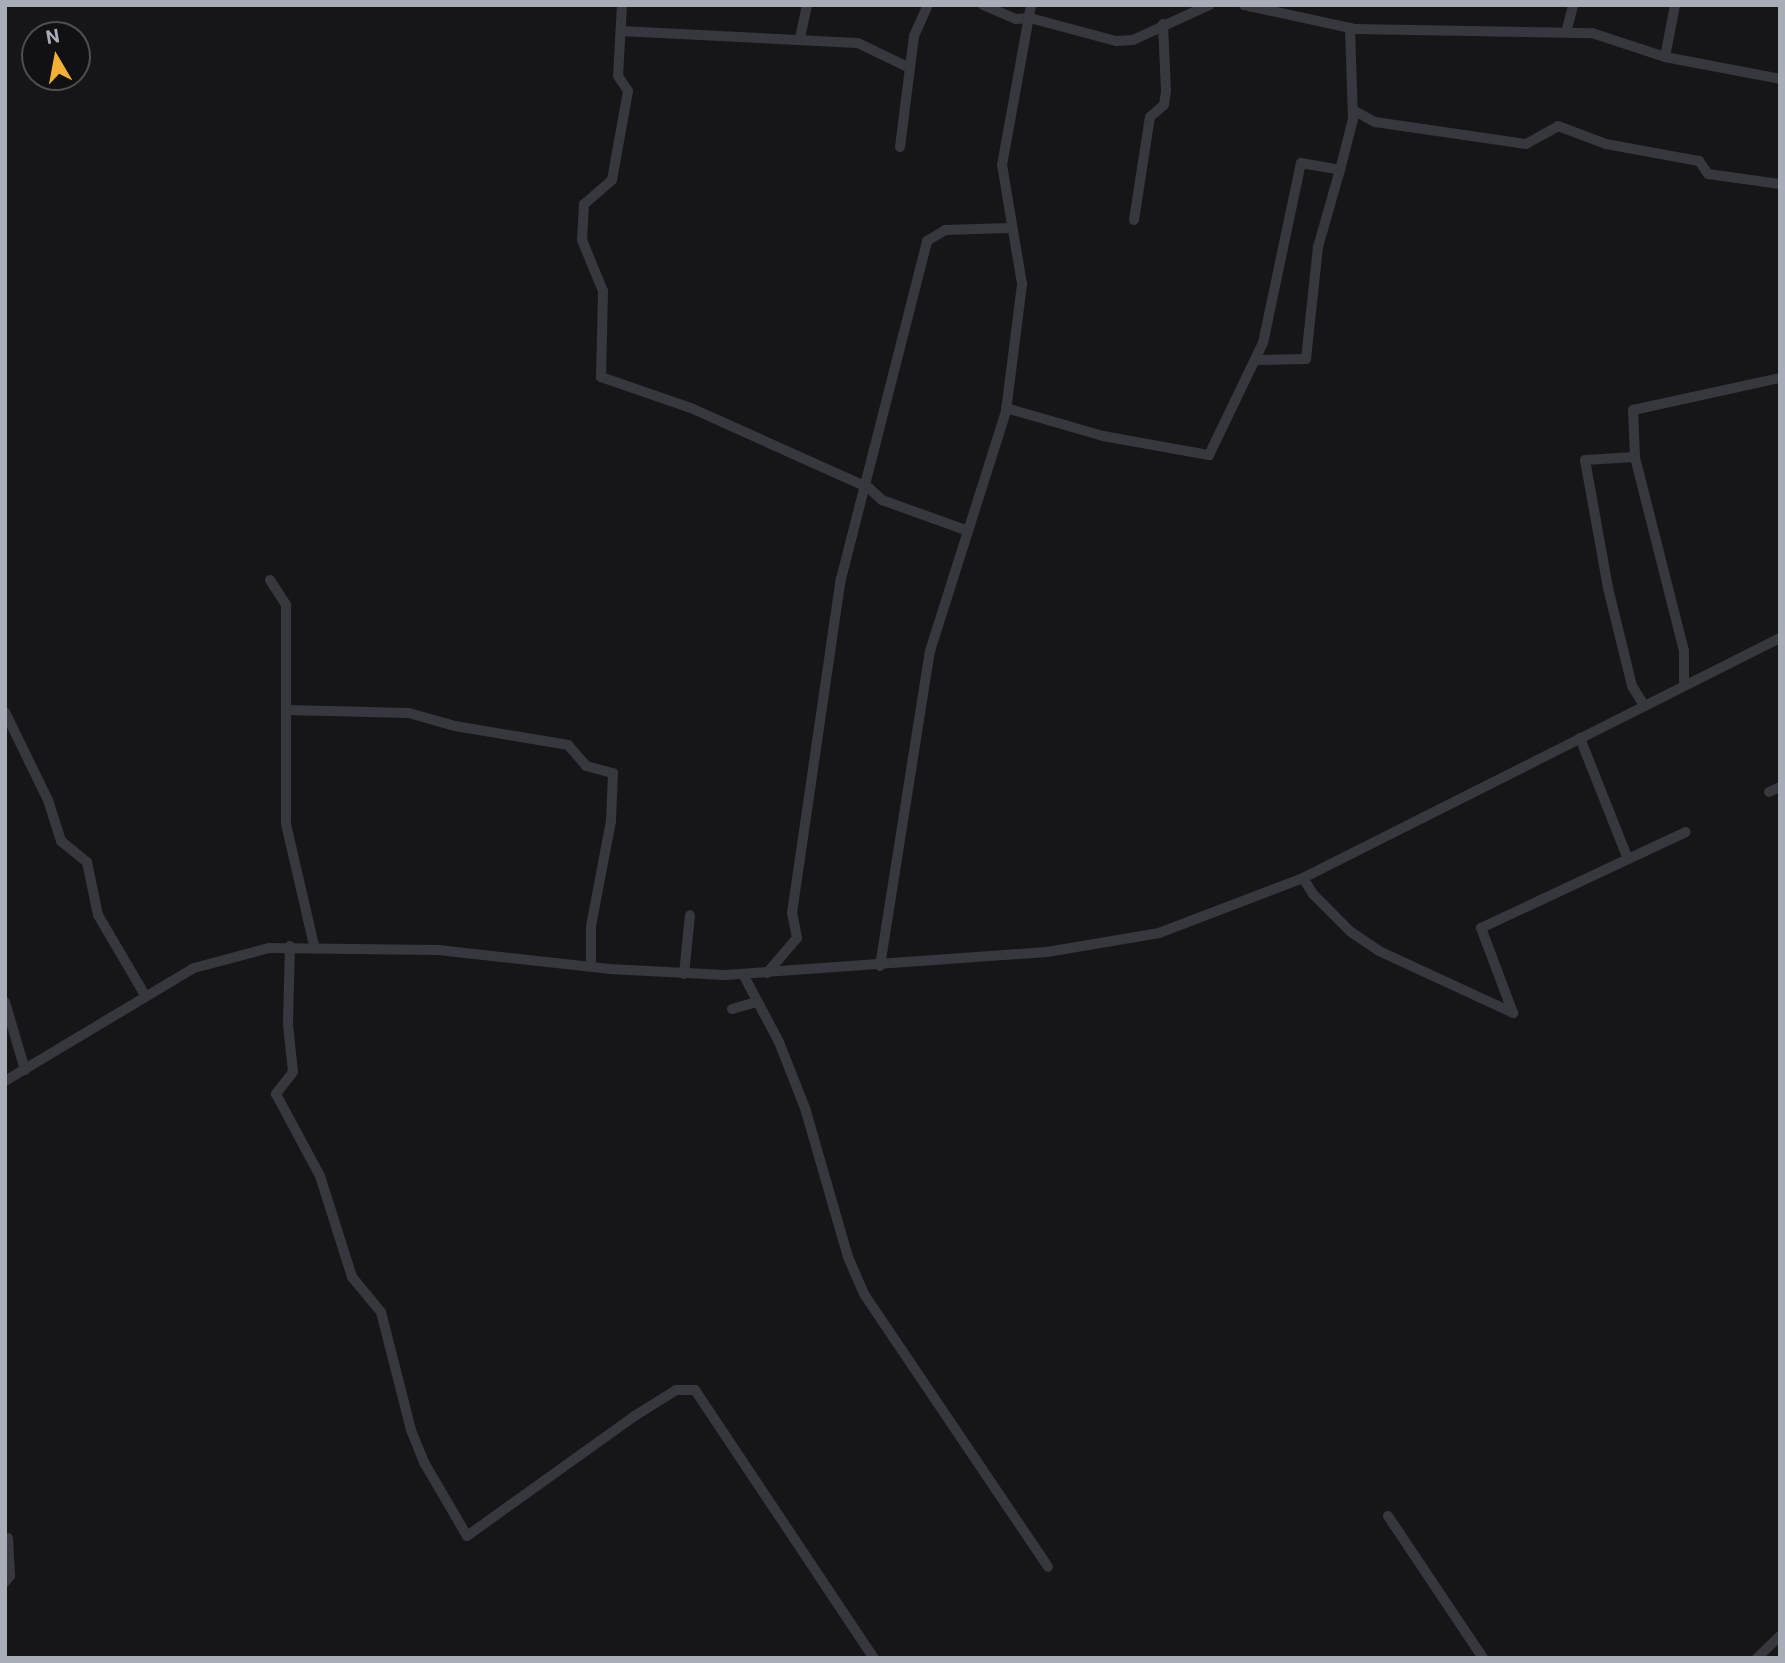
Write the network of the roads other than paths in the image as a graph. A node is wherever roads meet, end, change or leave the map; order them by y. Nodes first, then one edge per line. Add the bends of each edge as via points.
1 (622, 5) edge
2 (807, 5) edge
3 (928, 5) edge
4 (983, 5) edge
5 (1031, 5) edge
6 (1209, 5) edge
7 (1244, 5) edge
8 (1573, 5) edge
9 (1675, 5) edge
10 (1281, 8) edge
11 (1030, 18) junction
12 (1163, 24) junction
13 (1350, 28) junction
14 (621, 32) junction
15 (1566, 32) junction
16 (800, 38) junction
17 (1665, 57) junction
18 (910, 68) junction
19 (1780, 79) edge
20 (1353, 110) junction
21 (900, 147) dead end
22 (1340, 170) junction
23 (1780, 184) edge
24 (1134, 220) dead end
25 (1009, 228) junction
26 (1255, 360) junction
27 (1780, 378) edge
28 (1006, 408) junction
29 (1635, 457) junction
30 (866, 487) junction
31 (968, 531) junction
32 (271, 580) dead end
33 (1780, 638) edge
34 (1684, 685) junction
35 (1644, 705) junction
36 (287, 710) junction
37 (5, 712) edge
38 (1580, 738) junction
39 (1686, 832) dead end
40 (1628, 859) junction
41 (1303, 878) junction
42 (690, 915) dead end
43 (314, 945) junction
44 (290, 946) junction
45 (880, 966) junction
46 (591, 967) junction
47 (766, 973) junction
48 (684, 974) junction
49 (743, 974) junction
50 (145, 995) junction
51 (5, 1002) edge
52 (757, 1002) junction
53 (732, 1009) dead end
54 (25, 1070) junction
55 (5, 1081) edge
56 (1388, 1516) dead end
57 (8, 1538) dead end
58 (1048, 1567) dead end
59 (5, 1582) edge
60 (1780, 1636) edge
61 (874, 1658) edge
62 (1483, 1658) edge
63 (1757, 1658) edge

1 - 14 street
2 - 16 street
3 - 18 street via 914,36
4 - 11 street via 1016,19
5 - 11 street
6 - 12 street
7 - 10 street
8 - 15 street
9 - 17 street
10 - 13 street
11 - 12 street via 1116,41 1133,40
11 - 25 street via 1002,165
12 - 24 street via 1164,105 1150,117
13 - 15 street via 1532,35
13 - 20 street
14 - 16 street
14 - 30 street via 618,76 628,91 612,180 584,204 583,240 603,291 601,377 691,408
15 - 17 street via 1592,33
16 - 18 street via 858,43
17 - 19 street
18 - 21 street
20 - 22 street
20 - 23 street via 1375,122 1526,144 1558,126 1606,144 1699,160 1708,174
22 - 26 street via 1301,163 1263,343
22 - 26 street via 1318,247 1306,359
25 - 28 street via 1022,284
25 - 30 street via 944,230 927,241
26 - 28 street via 1209,455 1103,436
27 - 29 street via 1633,410
28 - 31 street
29 - 34 street via 1684,651
29 - 35 street via 1585,460 1608,588 1632,686
30 - 31 street via 881,500
30 - 47 street via 841,579 792,913 797,938
31 - 45 street via 930,651
32 - 36 street via 286,605
33 - 34 street
34 - 35 street
35 - 38 street
36 - 43 street via 285,824
36 - 46 street via 409,713 568,746 586,766 613,773 611,821 590,926
37 - 50 street via 42,787 61,841 87,862 98,915
38 - 40 street
38 - 41 street
39 - 40 street
40 - 41 street via 1481,928 1513,1013 1379,951 1341,922 1312,894
41 - 45 street via 1225,910 1136,938 1047,952
42 - 48 street
43 - 44 street
43 - 46 street via 438,950
44 - 50 street via 213,960
44 - 61 street via 288,1025 293,1072 276,1094 320,1176 352,1277 381,1312 411,1430 425,1464 467,1536 633,1417 676,1390 695,1390
45 - 47 street
46 - 48 street
47 - 49 street
48 - 49 street
49 - 52 street
50 - 54 street
51 - 54 street
52 - 53 street
52 - 58 street via 805,1108 848,1257 864,1294
54 - 55 street
56 - 62 street
57 - 59 street via 10,1576
60 - 63 street

